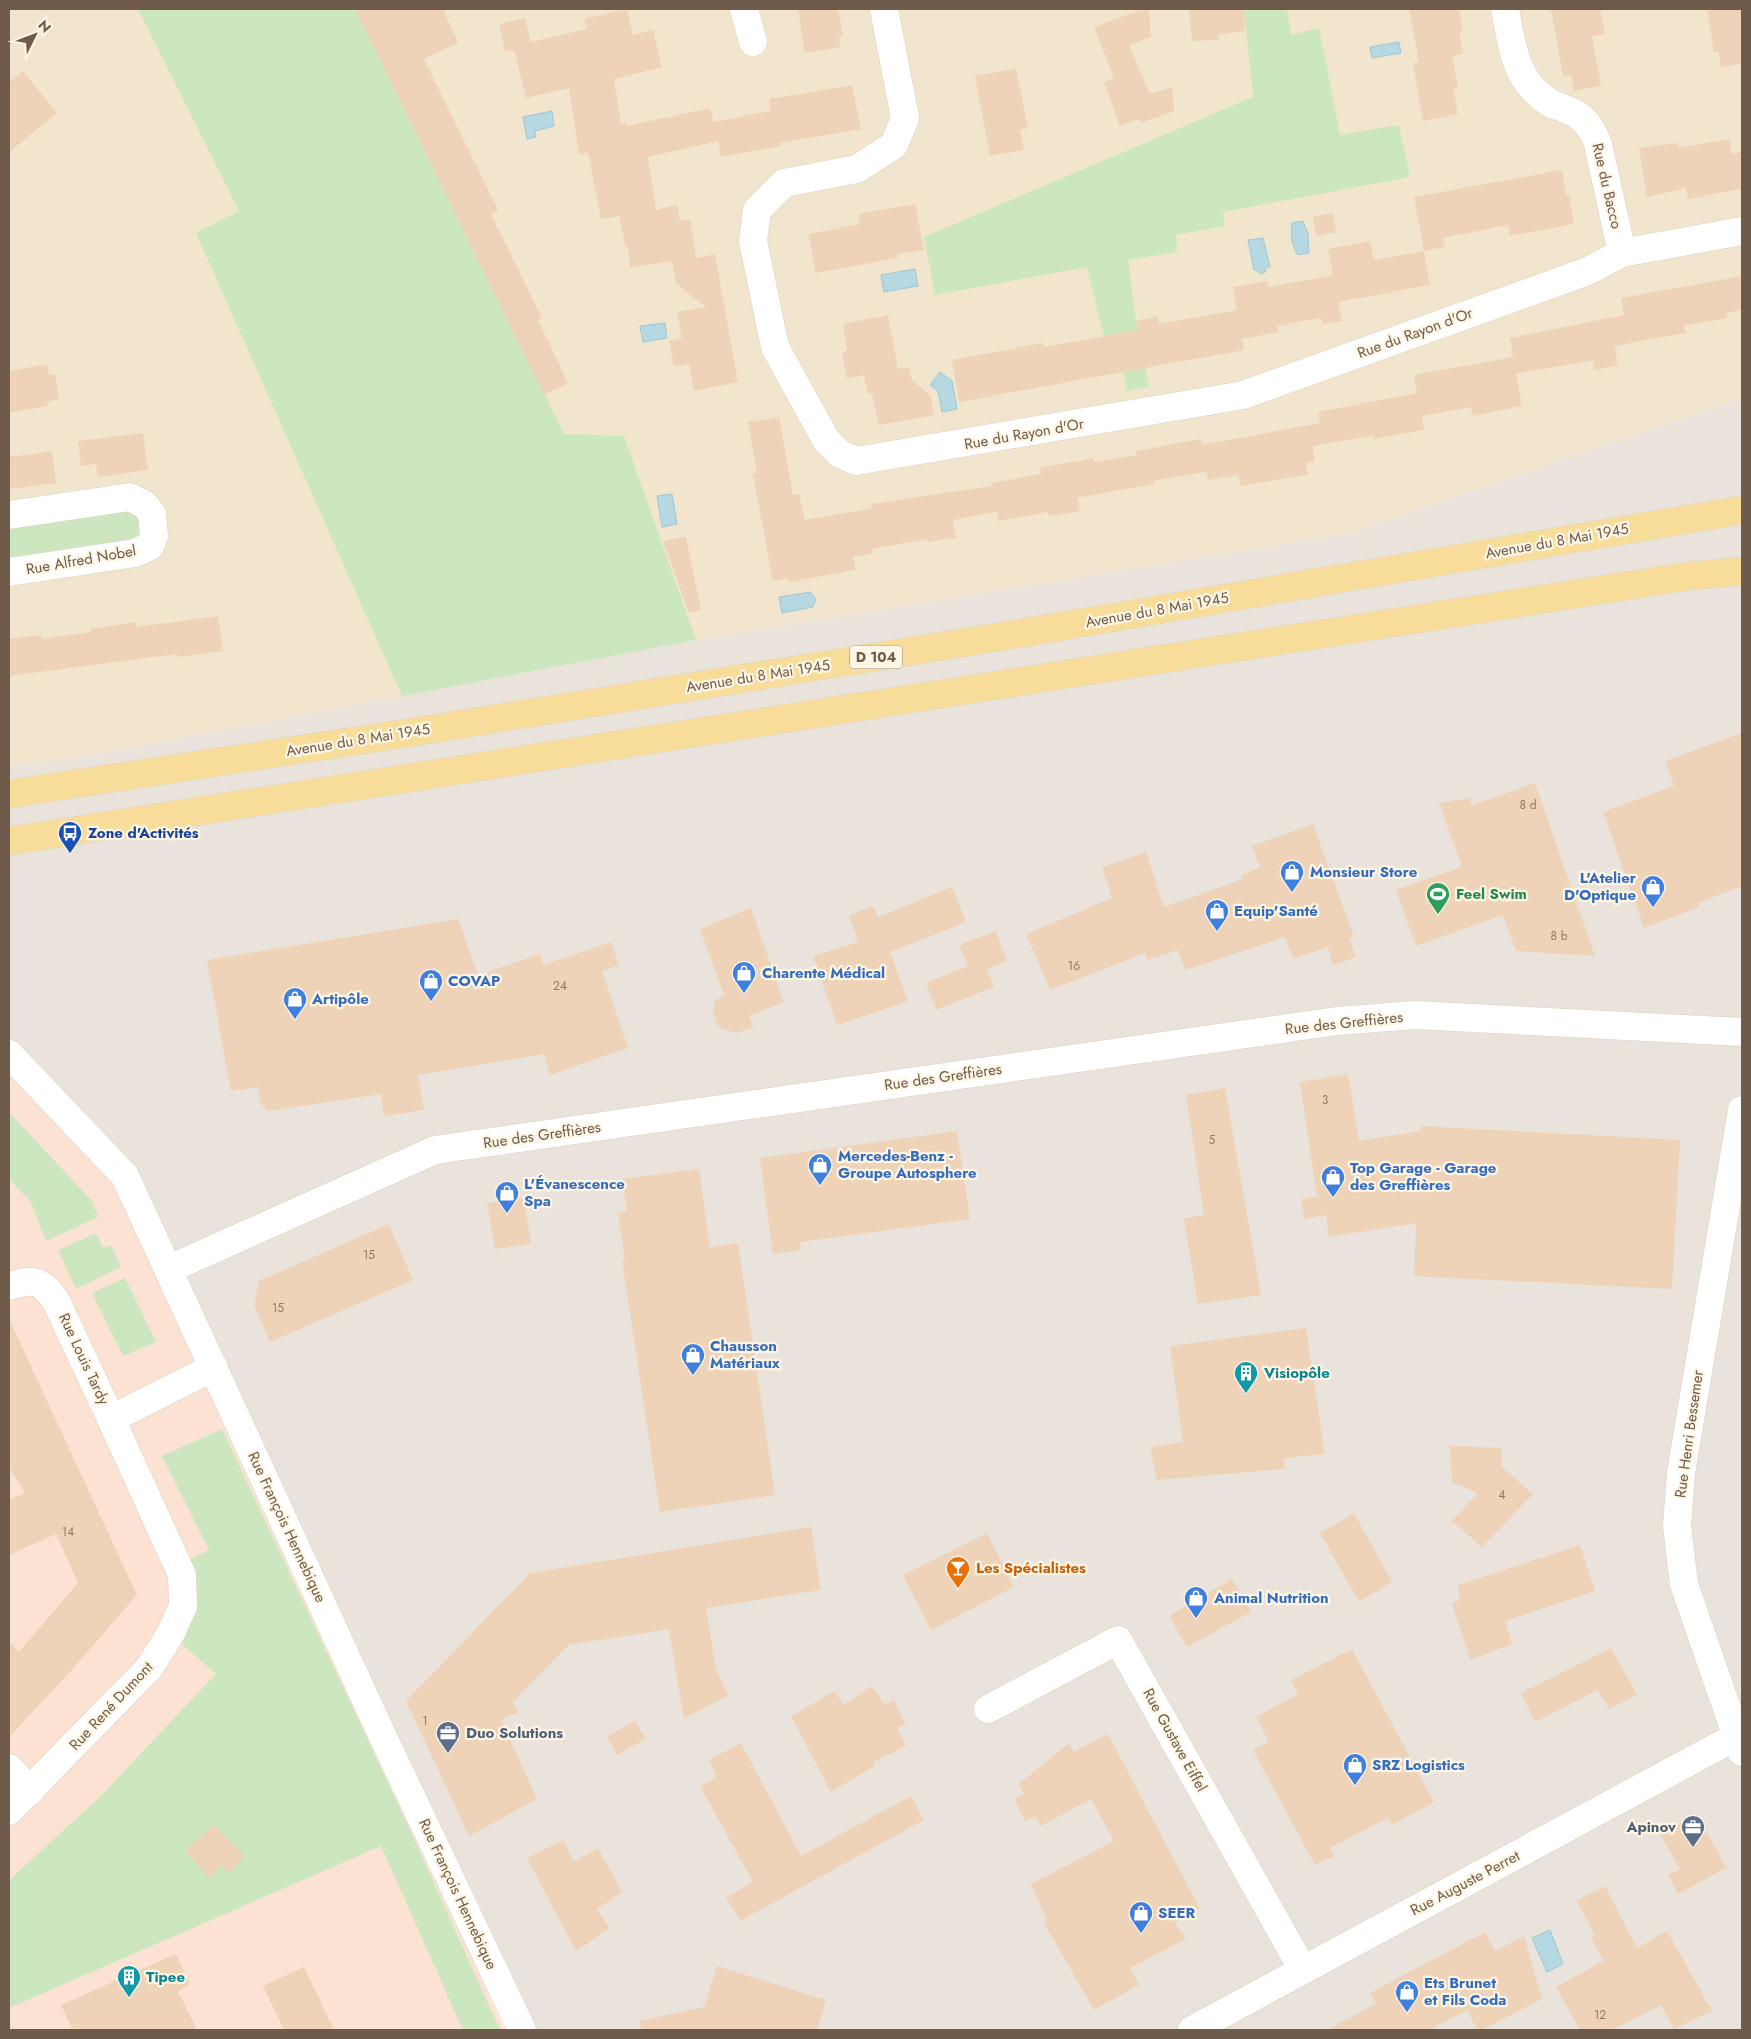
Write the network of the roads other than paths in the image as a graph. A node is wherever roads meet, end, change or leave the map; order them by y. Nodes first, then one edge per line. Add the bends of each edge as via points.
1 (744, 9) edge
2 (884, 9) edge
3 (1505, 9) edge
4 (753, 42) dead end
5 (1742, 231) edge
6 (1622, 254) junction
7 (1742, 510) edge
8 (9, 515) edge
9 (9, 572) edge
10 (1742, 572) edge
11 (9, 794) edge
12 (9, 840) edge
13 (1742, 1032) edge
14 (9, 1054) edge
15 (1742, 1110) edge
16 (169, 1269) junction
17 (9, 1286) edge
18 (214, 1367) junction
19 (112, 1419) junction
20 (988, 1708) dead end
21 (1740, 1744) edge
22 (9, 1768) edge
23 (30, 1790) junction
24 (9, 1811) edge
25 (1303, 1970) junction
26 (522, 2030) edge
27 (1192, 2030) edge

1 - 4 street
2 - 6 street, Rue du Rayon d'Or via 905,118 894,145 857,169 784,183 757,210 753,241 775,347 826,440 840,454 856,461 1243,395 1588,271
3 - 6 street, Rue du Bacco via 1515,61 1528,84 1548,102 1576,113 1591,127 1598,144
5 - 6 street, Rue du Rayon d'Or
7 - 11 main road, Avenue du 8 Mai 1945 / D 104 via 968,642
8 - 9 street, Rue Alfred Nobel via 130,497 145,505 152,514 154,536 150,546 135,553
10 - 12 main road via 1689,576
13 - 16 street, Rue des Greffières via 1415,1015 1378,1017 435,1150
14 - 16 street, Rue François Hennebique via 125,1176
15 - 21 street, Rue Henri Bessemer via 1681,1473 1677,1526 1684,1584
16 - 18 street, Rue François Hennebique
17 - 19 street, Rue Louis Tardy via 30,1280 46,1288 56,1301
18 - 19 street, Rue Louis Tardy
18 - 26 street, Rue François Hennebique via 383,1737
19 - 23 street, Rue René Dumont via 182,1575 183,1606 149,1668
20 - 25 street, Rue Gustave Eiffel via 1118,1640
21 - 25 street, Rue Auguste Perret
22 - 23 street
23 - 24 street, Rue René Dumont
25 - 27 street, Rue Auguste Perret

